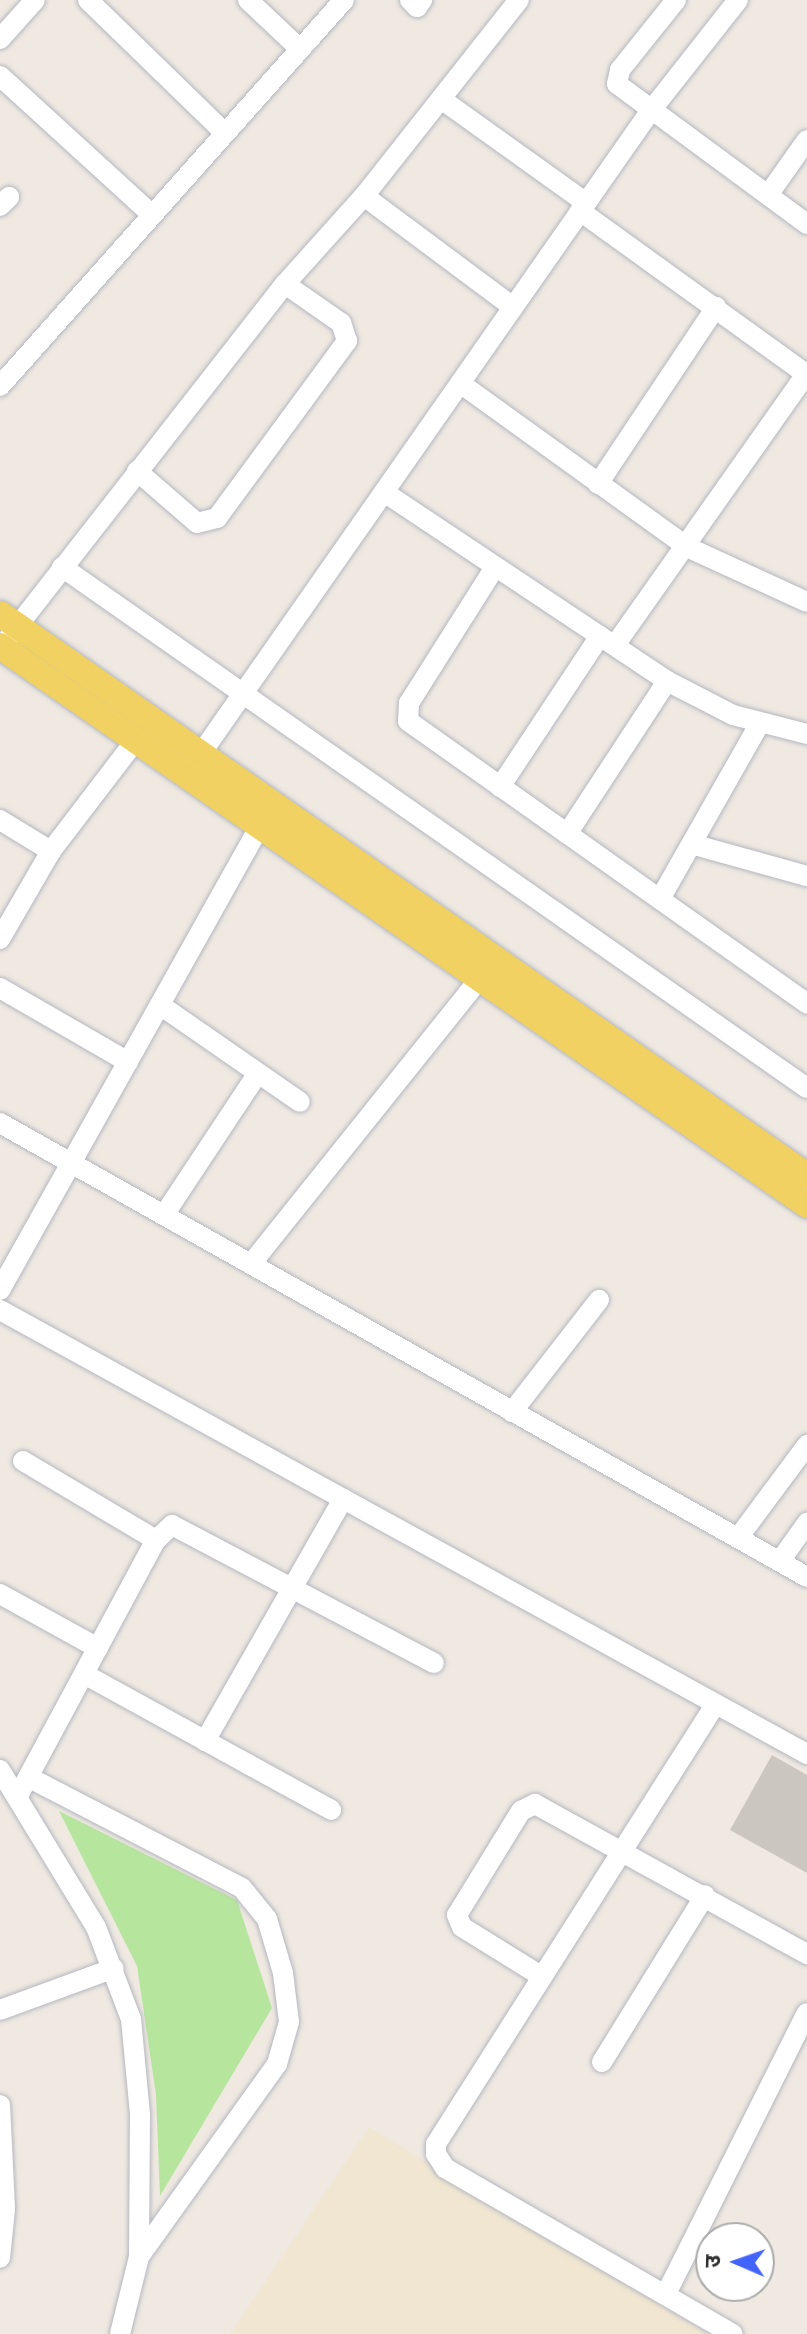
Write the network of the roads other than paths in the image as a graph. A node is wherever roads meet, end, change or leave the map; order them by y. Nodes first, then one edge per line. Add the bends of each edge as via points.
1 (35, 0) edge
2 (88, 0) edge
3 (248, 0) edge
4 (344, 0) edge
5 (410, 0) edge
6 (422, 0) edge
7 (519, 0) edge
8 (676, 0) edge
9 (738, 0) edge
10 (0, 39) edge
11 (300, 49) junction
12 (0, 76) edge
13 (441, 99) junction
14 (649, 113) junction
15 (225, 133) junction
16 (807, 140) edge
17 (768, 195) junction
18 (364, 196) junction
19 (583, 207) junction
20 (152, 215) junction
21 (807, 224) edge
22 (285, 284) junction
23 (513, 307) junction
24 (716, 307) junction
25 (807, 374) edge
26 (460, 383) junction
27 (0, 386) edge
28 (137, 471) junction
29 (598, 484) junction
30 (384, 492) junction
31 (687, 547) junction
32 (62, 567) junction
33 (495, 567) junction
34 (807, 602) edge
35 (4, 634) edge
36 (607, 640) junction
37 (667, 681) junction
38 (242, 695) junction
39 (759, 725) junction
40 (807, 734) edge
41 (135, 741) junction
42 (201, 754) junction
43 (186, 776) junction
44 (500, 787) junction
45 (273, 804) junction
46 (0, 820) edge
47 (260, 827) junction
48 (567, 834) junction
49 (695, 845) junction
50 (51, 851) junction
51 (807, 876) edge
52 (660, 899) junction
53 (0, 939) edge
54 (479, 979) junction
55 (0, 988) edge
56 (807, 1003) edge
57 (160, 1005) junction
58 (128, 1062) junction
59 (258, 1073) junction
60 (807, 1088) edge
61 (300, 1102) dead end
62 (0, 1123) edge
63 (71, 1163) junction
64 (807, 1176) edge
65 (807, 1205) edge
66 (164, 1215) junction
67 (251, 1264) junction
68 (0, 1290) edge
69 (599, 1300) dead end
70 (0, 1310) edge
71 (512, 1412) junction
72 (807, 1445) edge
73 (23, 1461) dead end
74 (343, 1499) junction
75 (807, 1523) edge
76 (738, 1538) junction
77 (156, 1540) junction
78 (780, 1561) junction
79 (807, 1577) edge
80 (290, 1587) junction
81 (0, 1594) edge
82 (98, 1648) junction
83 (434, 1663) dead end
84 (84, 1674) junction
85 (715, 1705) junction
86 (205, 1741) junction
87 (807, 1754) edge
88 (0, 1770) edge
89 (23, 1786) junction
90 (331, 1810) dead end
91 (621, 1848) junction
92 (705, 1895) junction
93 (807, 1954) edge
94 (114, 1968) junction
95 (541, 1976) junction
96 (0, 2010) edge
97 (807, 2013) edge
98 (602, 2062) dead end
99 (0, 2105) edge
100 (139, 2257) junction
101 (0, 2258) edge
102 (666, 2294) junction
103 (120, 2334) edge
104 (732, 2334) edge

1 - 10 street
2 - 15 street
3 - 11 street
4 - 11 street
5 - 6 street via 417,7
7 - 13 street
8 - 14 street via 617,77 620,90
9 - 14 street
11 - 15 street
12 - 20 street
13 - 18 street
13 - 19 street
14 - 17 street
14 - 19 street
15 - 20 street
16 - 17 street
17 - 21 street
18 - 22 street
18 - 23 street
19 - 23 street
19 - 24 street
20 - 27 street
22 - 28 street
22 - 28 street via 341,323 347,341 217,518 197,523
23 - 26 street
24 - 25 street
24 - 29 street
25 - 31 street
26 - 29 street
26 - 30 street
28 - 32 street
29 - 31 street
30 - 33 street
30 - 38 street
31 - 34 street
31 - 36 street
32 - 35 street
32 - 38 street
33 - 36 street
33 - 44 street via 406,713 415,728
35 - 41 main road
35 - 42 main road
36 - 37 street
36 - 44 street
37 - 39 street
37 - 48 street
38 - 42 street
38 - 60 street
39 - 40 street
39 - 49 street
41 - 43 main road
41 - 50 street
42 - 43 street
42 - 45 main road
43 - 47 main road
44 - 48 street
45 - 47 street
45 - 64 main road
46 - 50 street
47 - 54 main road
47 - 57 street
48 - 52 street
49 - 51 street
49 - 52 street
50 - 53 street
52 - 56 street
54 - 65 main road
54 - 67 street
55 - 58 street
57 - 58 street
57 - 59 street
58 - 63 street
59 - 61 street
59 - 66 street
62 - 63 street
63 - 66 street
63 - 68 street
66 - 67 street
67 - 71 street
69 - 71 street
70 - 74 street
71 - 76 street
72 - 76 street
73 - 77 street
74 - 80 street
74 - 85 street
75 - 78 street
76 - 78 street
77 - 80 street via 162,1530 180,1528
77 - 82 street
78 - 79 street
80 - 83 street
80 - 86 street
81 - 82 street
82 - 84 street
84 - 86 street
84 - 89 street
85 - 87 street
85 - 91 street
86 - 90 street
88 - 89 street
89 - 94 street
89 - 100 street via 242,1888 267,1919 283,1973 289,2022 277,2064
91 - 92 street
91 - 95 street
91 - 95 street via 544,1807 527,1805 459,1906 462,1927
92 - 93 street
92 - 98 street
94 - 96 street
94 - 100 street via 131,2019 140,2114
95 - 102 street via 436,2144 438,2161
97 - 102 street
99 - 101 street via 5,2193
100 - 103 street
102 - 104 street

